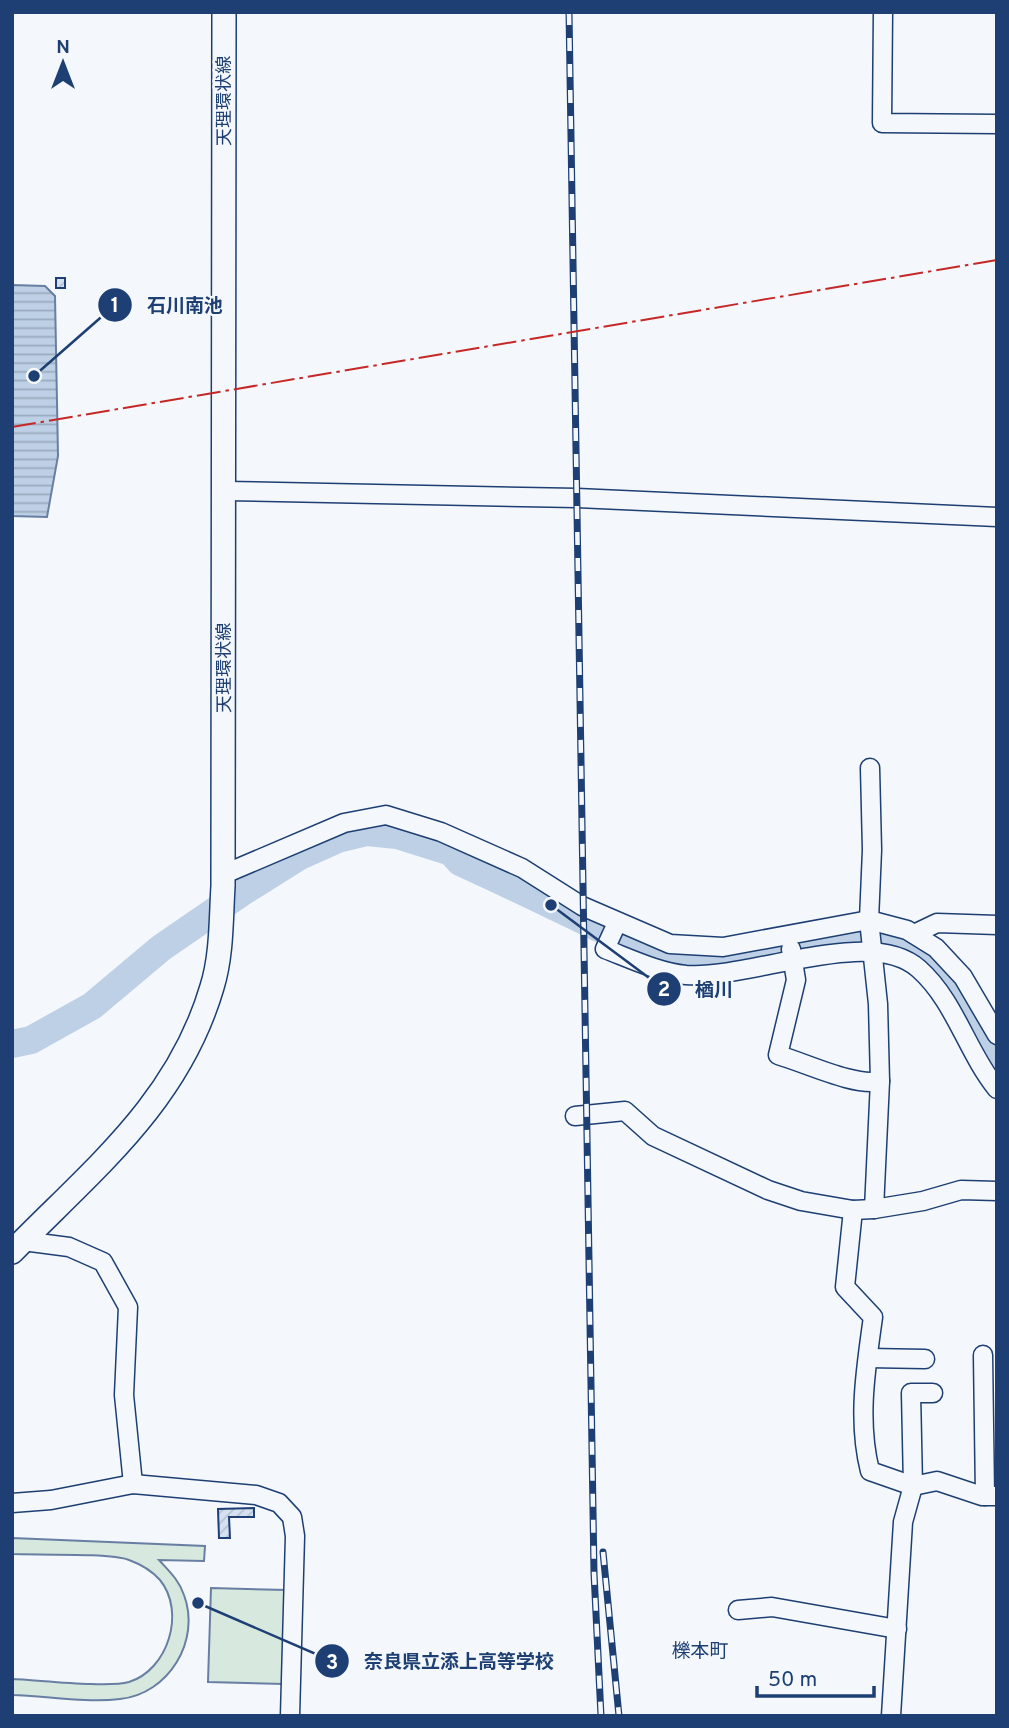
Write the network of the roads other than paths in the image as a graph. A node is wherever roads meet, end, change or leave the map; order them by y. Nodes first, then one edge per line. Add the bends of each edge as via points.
1 (225, 12) edge
2 (883, 12) edge
3 (997, 124) edge
4 (225, 491) junction
5 (997, 517) edge
6 (870, 768) dead end
7 (223, 880) junction
8 (617, 923) junction
9 (870, 923) junction
10 (997, 925) edge
11 (914, 934) junction
12 (788, 936) junction
13 (872, 949) junction
14 (793, 961) junction
15 (997, 1035) edge
16 (880, 1081) junction
17 (997, 1089) edge
18 (575, 1116) dead end
19 (997, 1191) edge
20 (874, 1209) junction
21 (853, 1210) junction
22 (18, 1247) edge
23 (983, 1355) dead end
24 (868, 1358) junction
25 (926, 1359) dead end
26 (933, 1393) dead end
27 (991, 1437) edge
28 (134, 1484) junction
29 (913, 1486) junction
30 (991, 1496) edge
31 (12, 1503) edge
32 (738, 1610) dead end
33 (897, 1629) junction
34 (290, 1716) edge
35 (891, 1716) edge

1 - 4 main road, 天理環状線
2 - 3 street via 883,123
4 - 5 street via 577,498
4 - 7 main road, 天理環状線
6 - 9 street
7 - 8 street via 344,823 386,815 441,832 522,868
7 - 22 main road, 天理環状線 via 213,985 190,1044 162,1094 137,1126
8 - 12 street via 670,944 723,947
8 - 14 street via 605,949 685,975 721,974
9 - 11 street
9 - 12 street
9 - 13 street
10 - 11 street via 937,923
11 - 15 street via 936,948 963,977
12 - 14 street
13 - 14 street
13 - 16 street
13 - 17 street via 905,957 921,970 939,991
14 - 16 street via 796,980 778,1055 838,1073 849,1081
16 - 20 street
18 - 21 street via 625,1111 653,1136 768,1190
19 - 20 street via 961,1190
20 - 21 street
21 - 24 street via 845,1287 873,1317
22 - 28 street via 69,1247 103,1262 123,1296 128,1307 124,1395
23 - 27 street
24 - 25 street
24 - 29 street via 863,1420 870,1471
26 - 29 street via 911,1393
27 - 30 street
28 - 31 street
28 - 34 street via 256,1495 279,1503 292,1517
29 - 30 street via 937,1481
29 - 33 street via 904,1522
32 - 33 street via 772,1607
33 - 35 street

